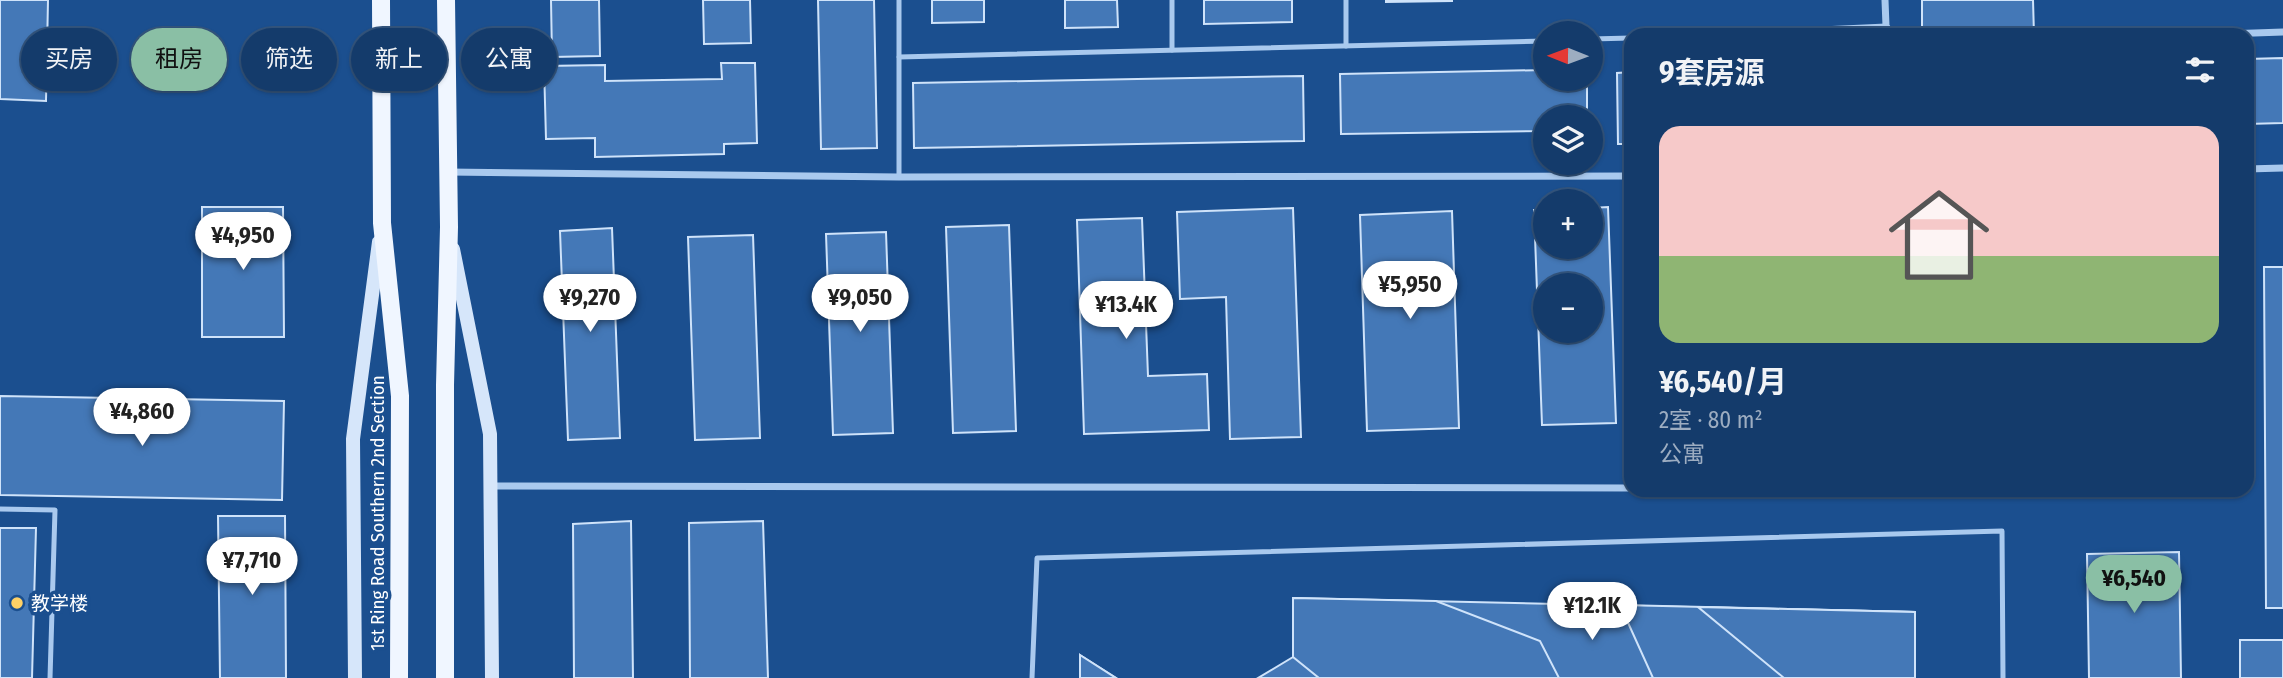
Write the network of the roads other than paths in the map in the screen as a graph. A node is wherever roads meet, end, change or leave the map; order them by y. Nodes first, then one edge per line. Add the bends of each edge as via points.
1 (381, 0) edge
2 (446, 0) edge
3 (899, 0) edge
4 (1172, 0) edge
5 (1346, 0) edge
6 (1885, 0) edge
7 (1886, 26) joint
8 (1843, 28) edge
9 (2283, 32) edge
10 (2254, 33) edge
11 (1624, 38) edge
12 (1603, 39) edge
13 (1533, 41) edge
14 (1346, 46) junction
15 (1172, 50) junction
16 (899, 57) junction
17 (2283, 168) edge
18 (2254, 169) edge
19 (448, 172) junction
20 (1624, 176) edge
21 (900, 177) junction
22 (382, 223) junction
23 (449, 227) junction
24 (491, 486) junction
25 (1624, 488) edge
26 (0, 509) edge
27 (50, 678) edge
28 (355, 678) edge
29 (399, 678) edge
30 (444, 678) edge
31 (492, 678) edge
32 (1032, 678) edge
33 (2003, 678) edge

1 - 22 main road, 1st Ring Road Southern 2nd Section
2 - 19 main road
3 - 16 lane
4 - 15 lane
5 - 14 lane
6 - 7 street
7 - 8 lane
9 - 10 street
11 - 12 lane
13 - 14 lane
14 - 15 lane
15 - 16 lane
16 - 21 lane
17 - 18 street
19 - 21 street
19 - 23 main road
20 - 21 street
22 - 28 main road, 1st Ring Road Southern 2nd Section via 353,439
22 - 29 main road, 1st Ring Road Southern 2nd Section via 400,396
23 - 24 main road via 490,435
23 - 30 main road
24 - 25 street
24 - 31 main road
26 - 27 lane via 55,510
32 - 33 lane via 1037,558 2001,531

